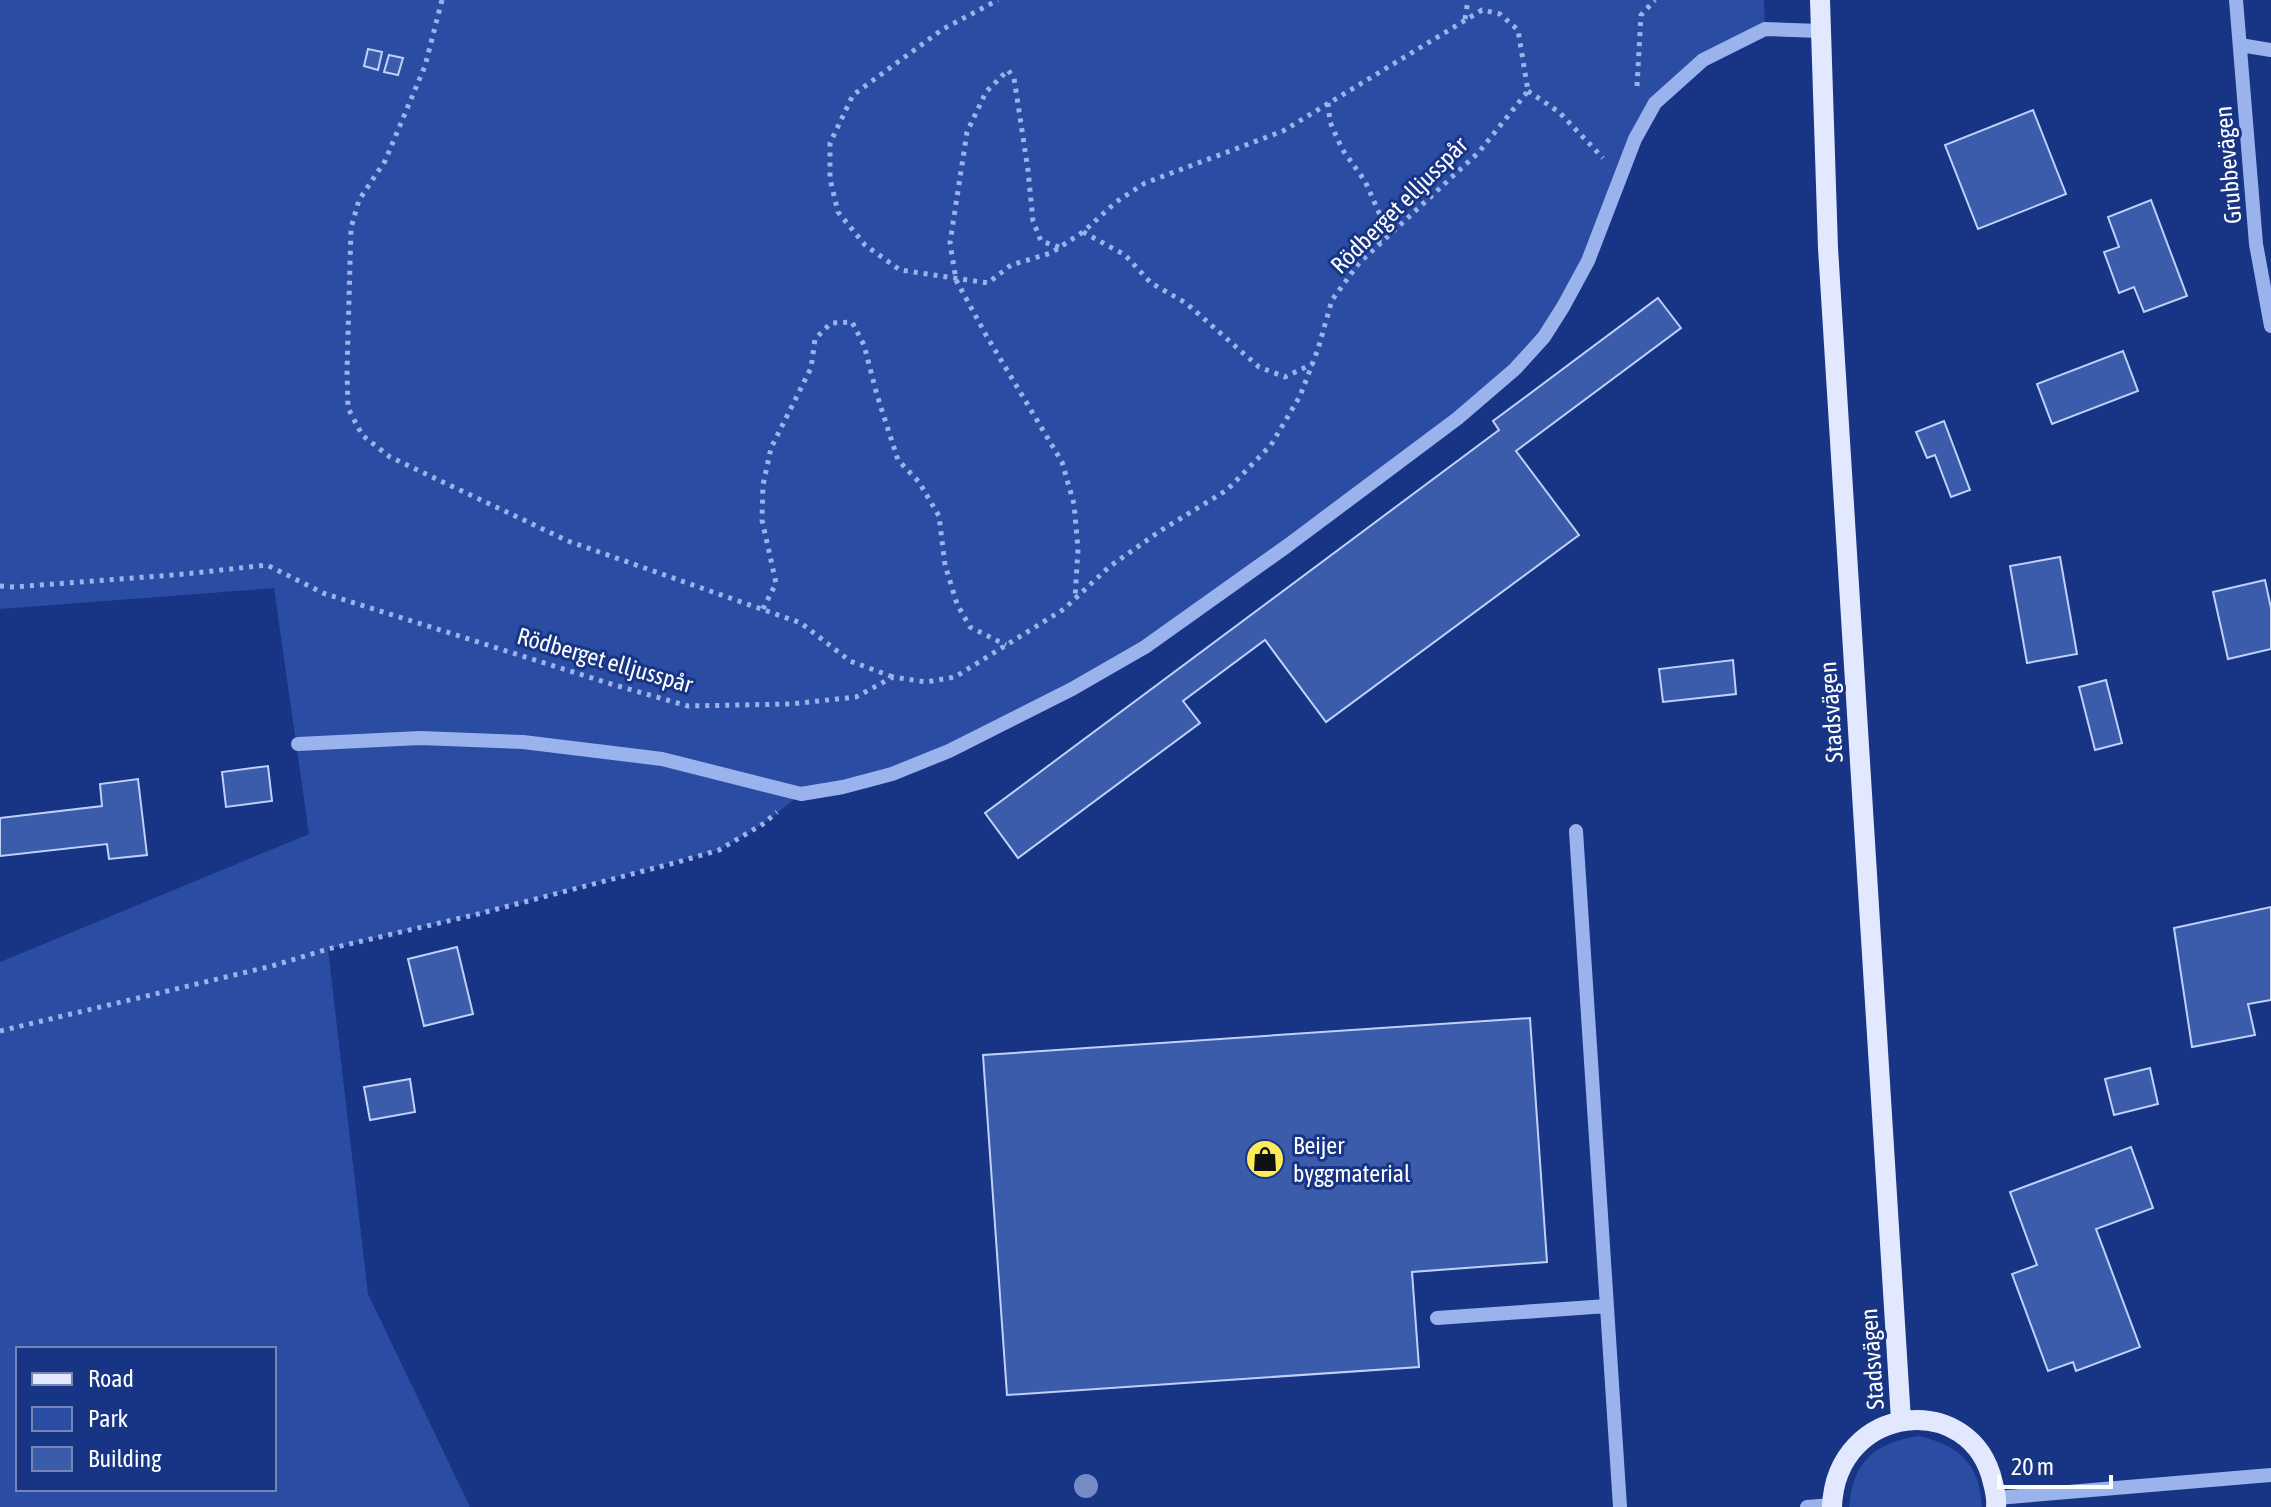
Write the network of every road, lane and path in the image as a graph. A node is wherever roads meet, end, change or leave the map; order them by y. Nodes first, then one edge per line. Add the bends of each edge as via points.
1 (442, 0) edge
2 (998, 0) edge
3 (1468, 0) edge
4 (1655, 0) edge
5 (1820, 0) edge
6 (2236, 0) edge
7 (1465, 20) junction
8 (1820, 31) junction
9 (2240, 45) junction
10 (2271, 50) edge
11 (1528, 91) junction
12 (1328, 103) junction
13 (1635, 139) junction
14 (1621, 176) junction
15 (1083, 232) junction
16 (1379, 244) junction
17 (1060, 247) junction
18 (956, 280) junction
19 (2271, 326) edge
20 (1313, 364) junction
21 (0, 586) edge
22 (1075, 599) junction
23 (763, 609) junction
24 (1007, 645) junction
25 (893, 677) junction
26 (298, 744) dead end
27 (801, 794) junction
28 (1576, 831) dead end
29 (0, 1031) edge
30 (1607, 1306) junction
31 (1437, 1318) dead end
32 (1901, 1420) junction
33 (2271, 1475) edge
34 (1997, 1503) edge
35 (1832, 1506) edge
36 (1620, 1507) edge
37 (1807, 1507) edge

1 - 23 path via 425,66 385,161 359,200 351,228 348,408 362,435 390,457 568,541
2 - 18 path via 943,29 853,95 830,143 830,179 838,212 865,245 900,270
3 - 7 path
4 - 13 path via 1641,15
5 - 8 main road, Stadsvägen
6 - 9 street, Grubbevägen
7 - 11 path via 1482,10 1500,14 1518,30
7 - 12 path
8 - 13 street via 1765,29 1703,60 1655,103
8 - 32 main road, Stadsvägen via 1828,248
9 - 10 street
9 - 19 street, Grubbevägen via 2256,244
11 - 14 path via 1559,112
11 - 16 path, Rödberget elljusspår via 1479,152
12 - 15 path via 1283,131 1145,183
12 - 16 path via 1342,149 1380,215
13 - 14 street
14 - 27 street via 1588,261 1544,337 1515,369 1433,437 1145,647 1084,682 949,751 843,787
15 - 17 path
15 - 20 path via 1125,255 1151,283 1186,303 1259,367 1285,377
16 - 20 path, Rödberget elljusspår via 1332,300
17 - 18 path via 1011,265 988,283
17 - 18 path via 1041,241 1033,221 1017,92 1008,70 986,92 967,132 950,243
18 - 22 path via 1062,462 1074,504
20 - 22 path, Rödberget elljusspår via 1271,445 1227,490 1109,567
21 - 25 path, Rödberget elljusspår via 267,565 323,593 688,706 856,697
22 - 24 path, Rödberget elljusspår
23 - 24 path via 776,583 762,520 771,448 811,368 815,339 831,323 852,322 864,345 898,460 939,516 957,604 970,627
23 - 25 path via 801,623 850,661
24 - 25 path, Rödberget elljusspår via 955,677 926,682
26 - 27 street via 420,738 523,742 662,759
27 - 29 path via 719,850
28 - 30 street
30 - 31 street
30 - 36 street
32 - 34 main road via 1937,1423 1965,1437 1991,1471
32 - 35 main road via 1859,1441 1844,1459
33 - 34 street
35 - 37 street

